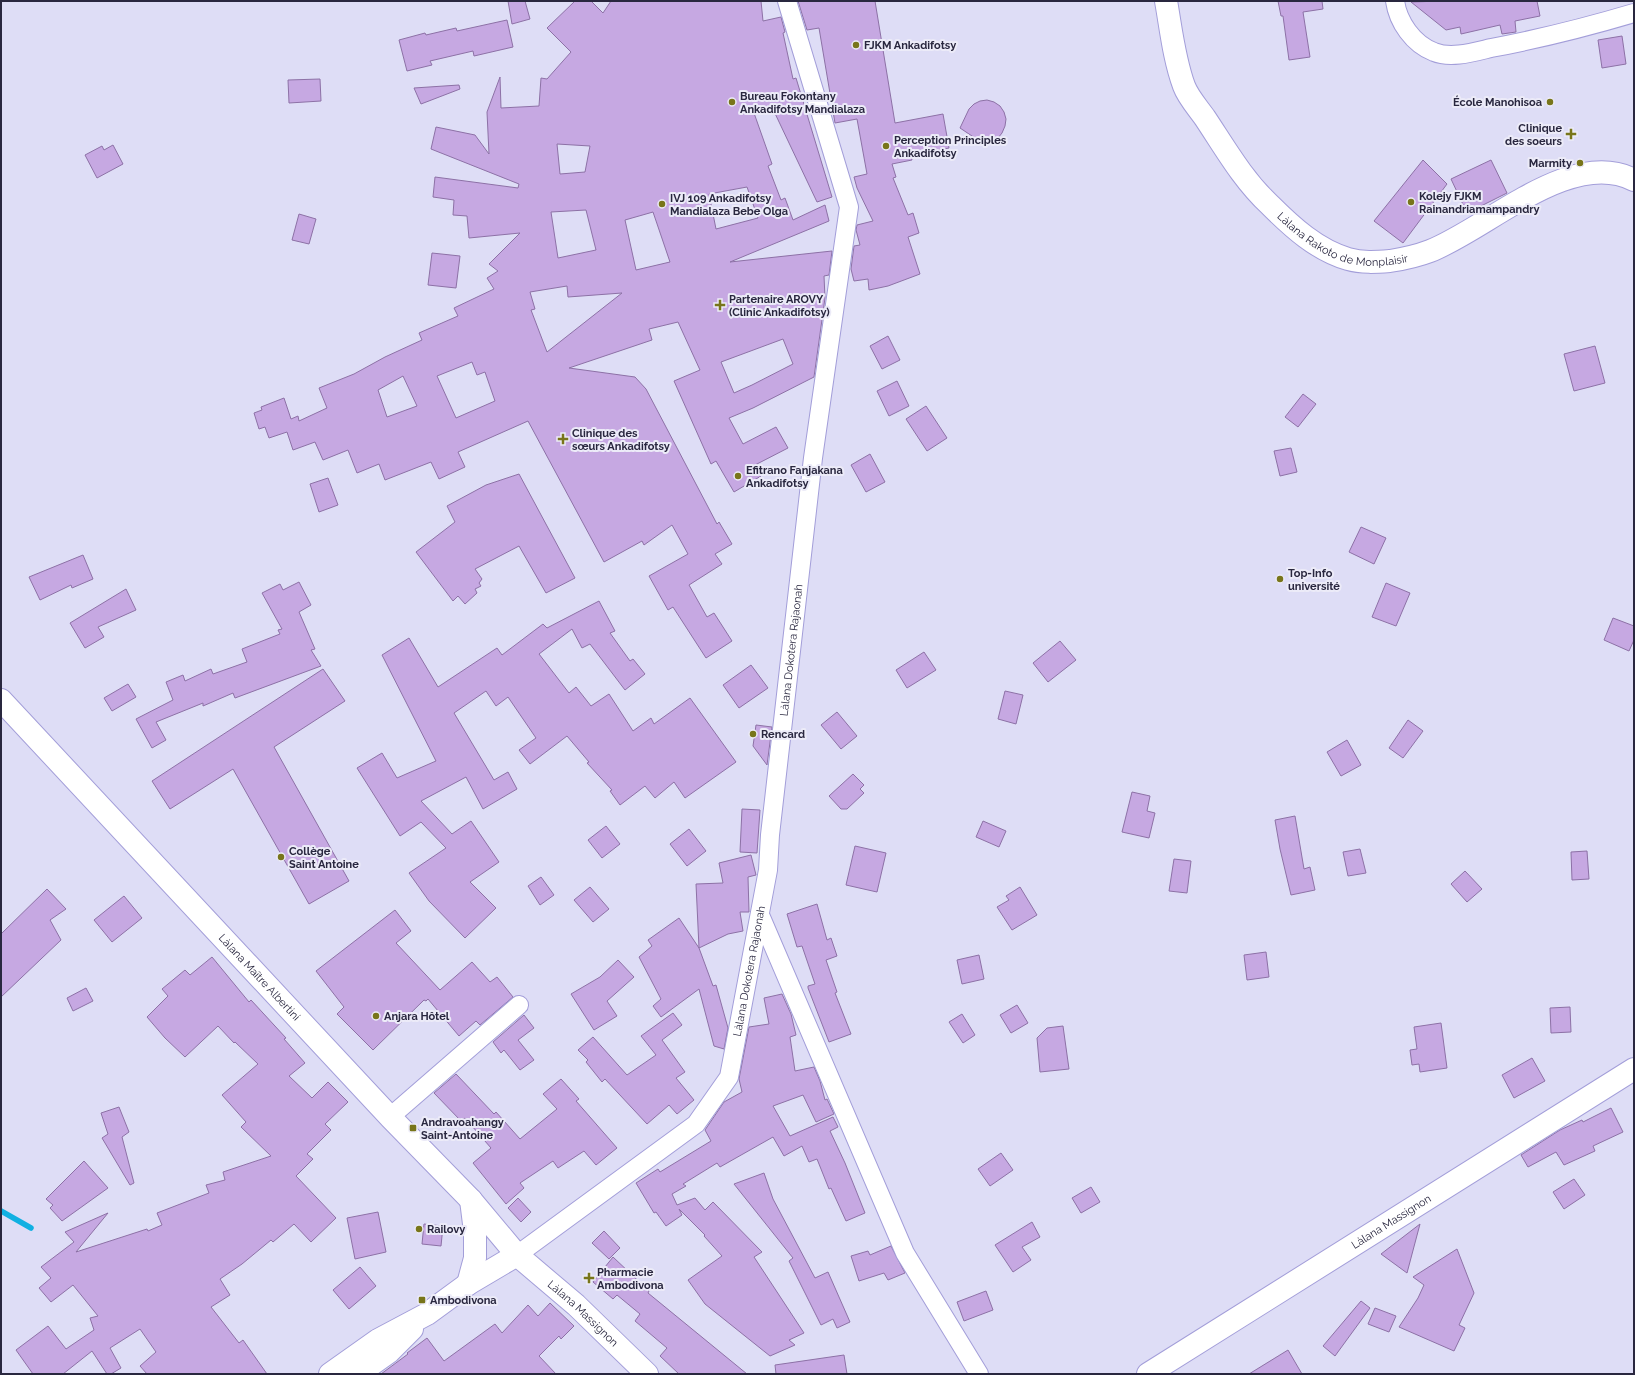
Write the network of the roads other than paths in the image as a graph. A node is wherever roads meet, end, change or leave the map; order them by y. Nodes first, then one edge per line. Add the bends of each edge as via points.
1 (787, 1) edge
2 (1166, 1) edge
3 (1395, 1) edge
4 (1634, 13) edge
5 (1634, 180) edge
6 (1, 700) edge
7 (760, 915) junction
8 (519, 1005) dead end
9 (1634, 1069) edge
10 (390, 1117) junction
11 (471, 1200) junction
12 (518, 1255) junction
13 (468, 1284) junction
14 (427, 1314) junction
15 (330, 1374) edge
16 (358, 1374) edge
17 (647, 1374) edge
18 (979, 1374) edge
19 (1148, 1374) edge

1 - 7 street, Làlana Dokotera Rajaonah via 849,207 812,458 768,870
2 - 5 main road, Làlana Rakoto de Monplaisir via 1184,87 1245,178 1260,196 1297,230 1338,255 1364,262 1404,258 1430,251 1559,180 1597,172 1613,172
3 - 4 street via 1396,13 1418,43 1434,53 1450,54 1515,44
6 - 10 main road, Làlana Maître Albertini
7 - 12 street, Làlana Dokotera Rajaonah via 729,1077 696,1124
7 - 18 street via 905,1253
8 - 10 street
9 - 19 main road, Làlana Massignon
10 - 11 main road, Làlana Maître Albertini
11 - 12 main road, Làlana Maître Albertini
11 - 13 main road via 475,1258
12 - 13 main road
12 - 17 main road, Làlana Massignon
13 - 14 main road
14 - 15 main road via 378,1340
14 - 16 main road via 390,1352

